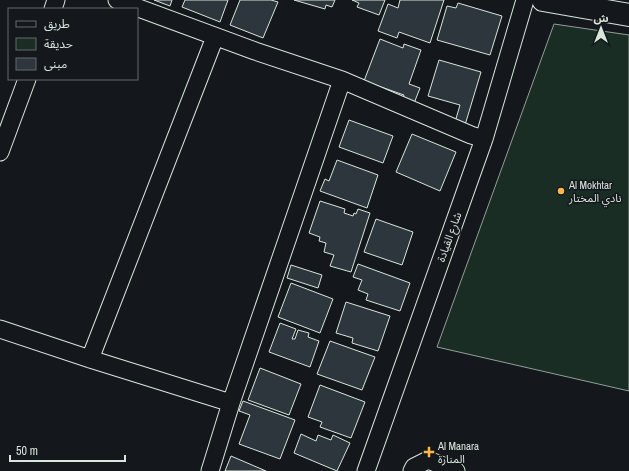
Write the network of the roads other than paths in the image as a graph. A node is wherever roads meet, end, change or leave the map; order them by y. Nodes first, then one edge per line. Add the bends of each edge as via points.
1 (117, 0) edge
2 (525, 0) edge
3 (543, 0) edge
4 (629, 16) edge
5 (215, 37) junction
6 (27, 80) edge
7 (342, 80) junction
8 (484, 139) junction
9 (0, 152) edge
10 (0, 329) edge
11 (90, 359) junction
12 (231, 403) junction
13 (210, 471) edge
14 (366, 471) edge
15 (412, 471) edge
16 (456, 471) edge

1 - 5 street
2 - 8 street, شارع القيادة
3 - 4 main road
5 - 7 street
5 - 11 street
6 - 9 street
7 - 8 street
7 - 12 street
8 - 14 street, شارع القيادة
10 - 11 street
11 - 12 street
12 - 13 street
15 - 16 street via 414,467 428,460

